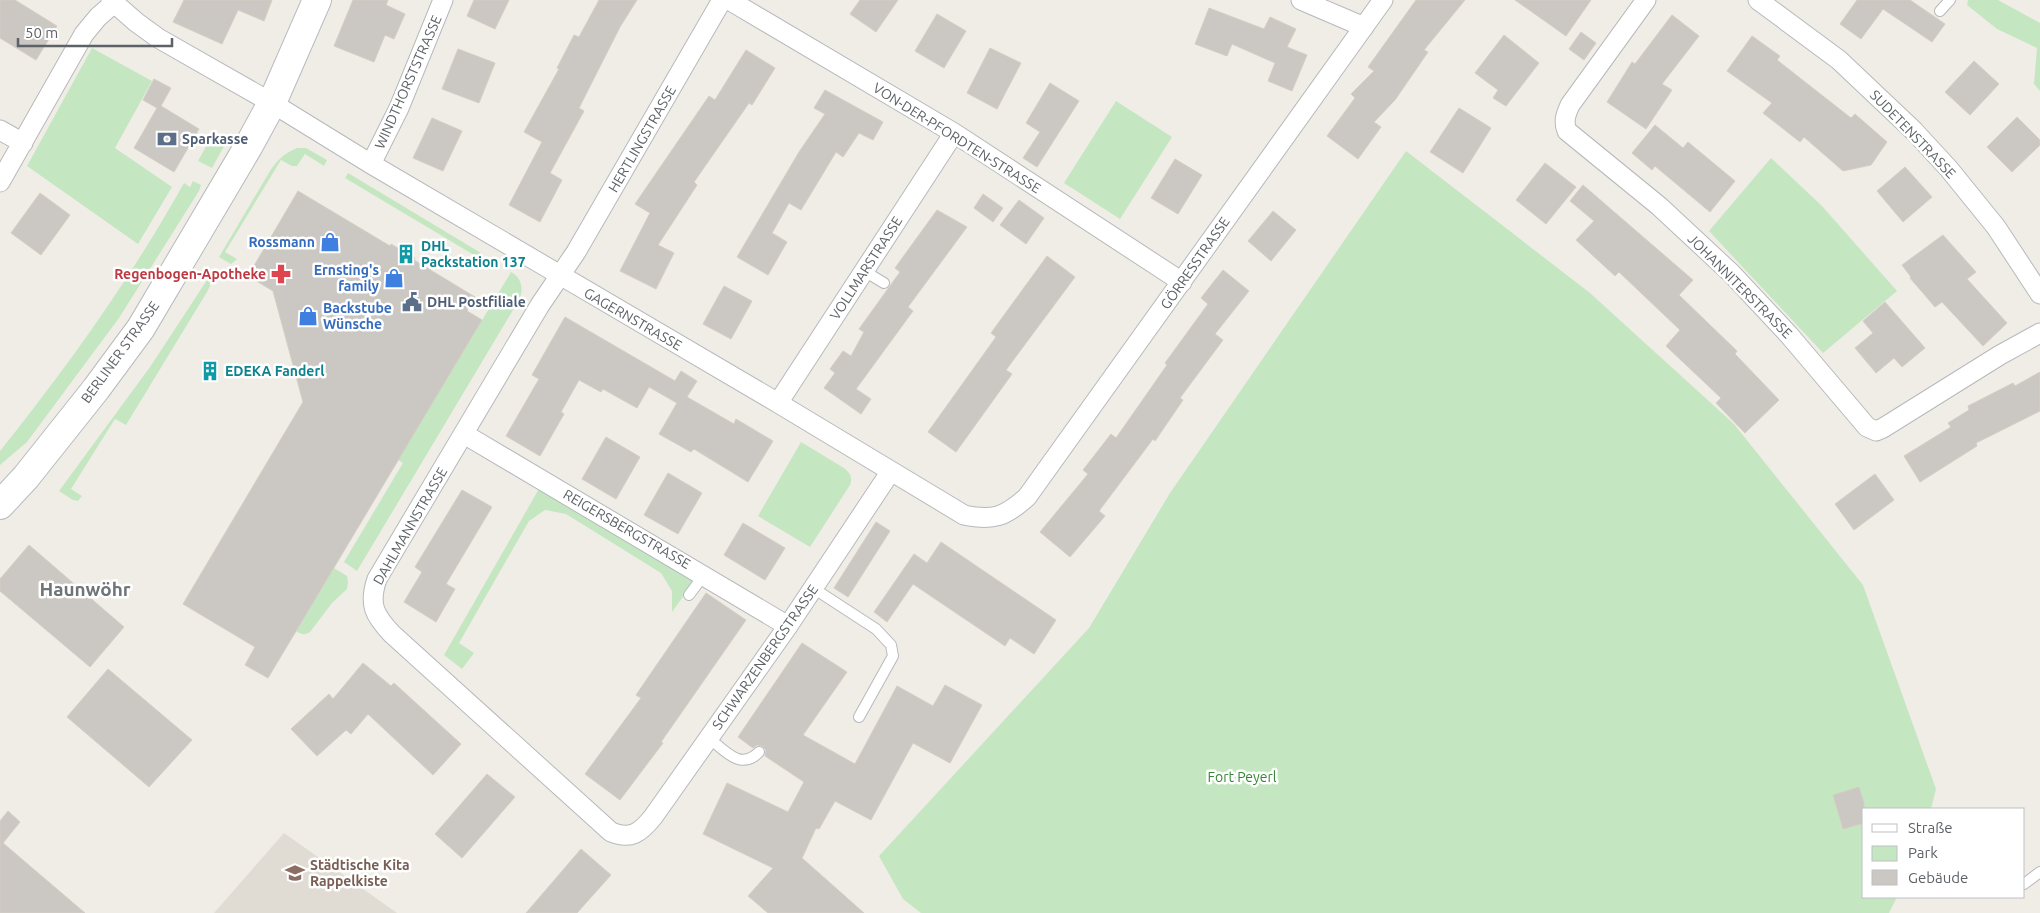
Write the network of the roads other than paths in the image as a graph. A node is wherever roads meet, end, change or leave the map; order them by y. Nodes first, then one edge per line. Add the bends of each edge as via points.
1 (317, 0) edge
2 (444, 0) edge
3 (722, 0) edge
4 (729, 0) edge
5 (1301, 0) edge
6 (1383, 0) edge
7 (1646, 0) edge
8 (1758, 0) edge
9 (1950, 0) edge
10 (115, 1) edge
11 (1940, 11) dead end
12 (1364, 27) junction
13 (272, 103) junction
14 (0, 130) edge
15 (954, 133) junction
16 (23, 143) junction
17 (370, 164) junction
18 (0, 182) edge
19 (864, 270) junction
20 (559, 276) junction
21 (1182, 282) junction
22 (884, 283) dead end
23 (2040, 294) edge
24 (2040, 333) edge
25 (778, 403) junction
26 (464, 434) junction
27 (891, 471) junction
28 (0, 505) edge
29 (999, 517) joint
30 (704, 575) junction
31 (813, 588) junction
32 (689, 595) dead end
33 (788, 626) junction
34 (859, 717) dead end
35 (709, 738) junction
36 (759, 752) dead end
37 (631, 835) joint
38 (2040, 872) edge
39 (2025, 883) edge

1 - 13 street, BERLINER STRASSE
2 - 17 street, WINDTHORSTSTRASSE via 399,108
3 - 20 street, HERTLINGSTRASSE
4 - 15 street, VON-DER-PFORDTEN-STRASSE
5 - 12 street
6 - 12 street, GÖRRESSTRASSE
7 - 24 street, JOHANNITERSTRASSE via 1570,105 1565,115 1567,131 1659,206 1731,273 1790,335 1868,427 1876,431 1884,428
8 - 23 street, SUDETENSTRASSE via 1839,60 1914,131 1949,168 1996,227
9 - 11 lane
10 - 13 street, GAGERNSTRASSE via 158,38
10 - 16 street via 84,34
12 - 21 street, GÖRRESSTRASSE
13 - 17 street, GAGERNSTRASSE
13 - 28 street, BERLINER STRASSE via 141,328 26,477
14 - 16 street
15 - 19 street, VOLLMARSTRASSE
15 - 21 street, VON-DER-PFORDTEN-STRASSE
16 - 18 street
17 - 20 street, GAGERNSTRASSE
19 - 22 lane
19 - 25 street, VOLLMARSTRASSE
20 - 25 street, GAGERNSTRASSE
20 - 26 street, DAHLMANNSTRASSE
21 - 29 street, GÖRRESSTRASSE via 1027,497
25 - 27 street, GAGERNSTRASSE
26 - 30 street, REIGERSBERGSTRASSE
26 - 37 street, DAHLMANNSTRASSE via 377,579 372,592 376,613 392,634 610,832
27 - 29 street, GAGERNSTRASSE via 964,515 982,519
27 - 31 street, SCHWARZENBERGSTRASSE
30 - 32 lane
30 - 33 street, REIGERSBERGSTRASSE
31 - 33 street, SCHWARZENBERGSTRASSE
31 - 34 lane via 876,629 891,645 893,656
33 - 35 street, SCHWARZENBERGSTRASSE
35 - 36 lane via 740,761 748,761
35 - 37 street, SCHWARZENBERGSTRASSE via 653,817 644,828
38 - 39 lane

